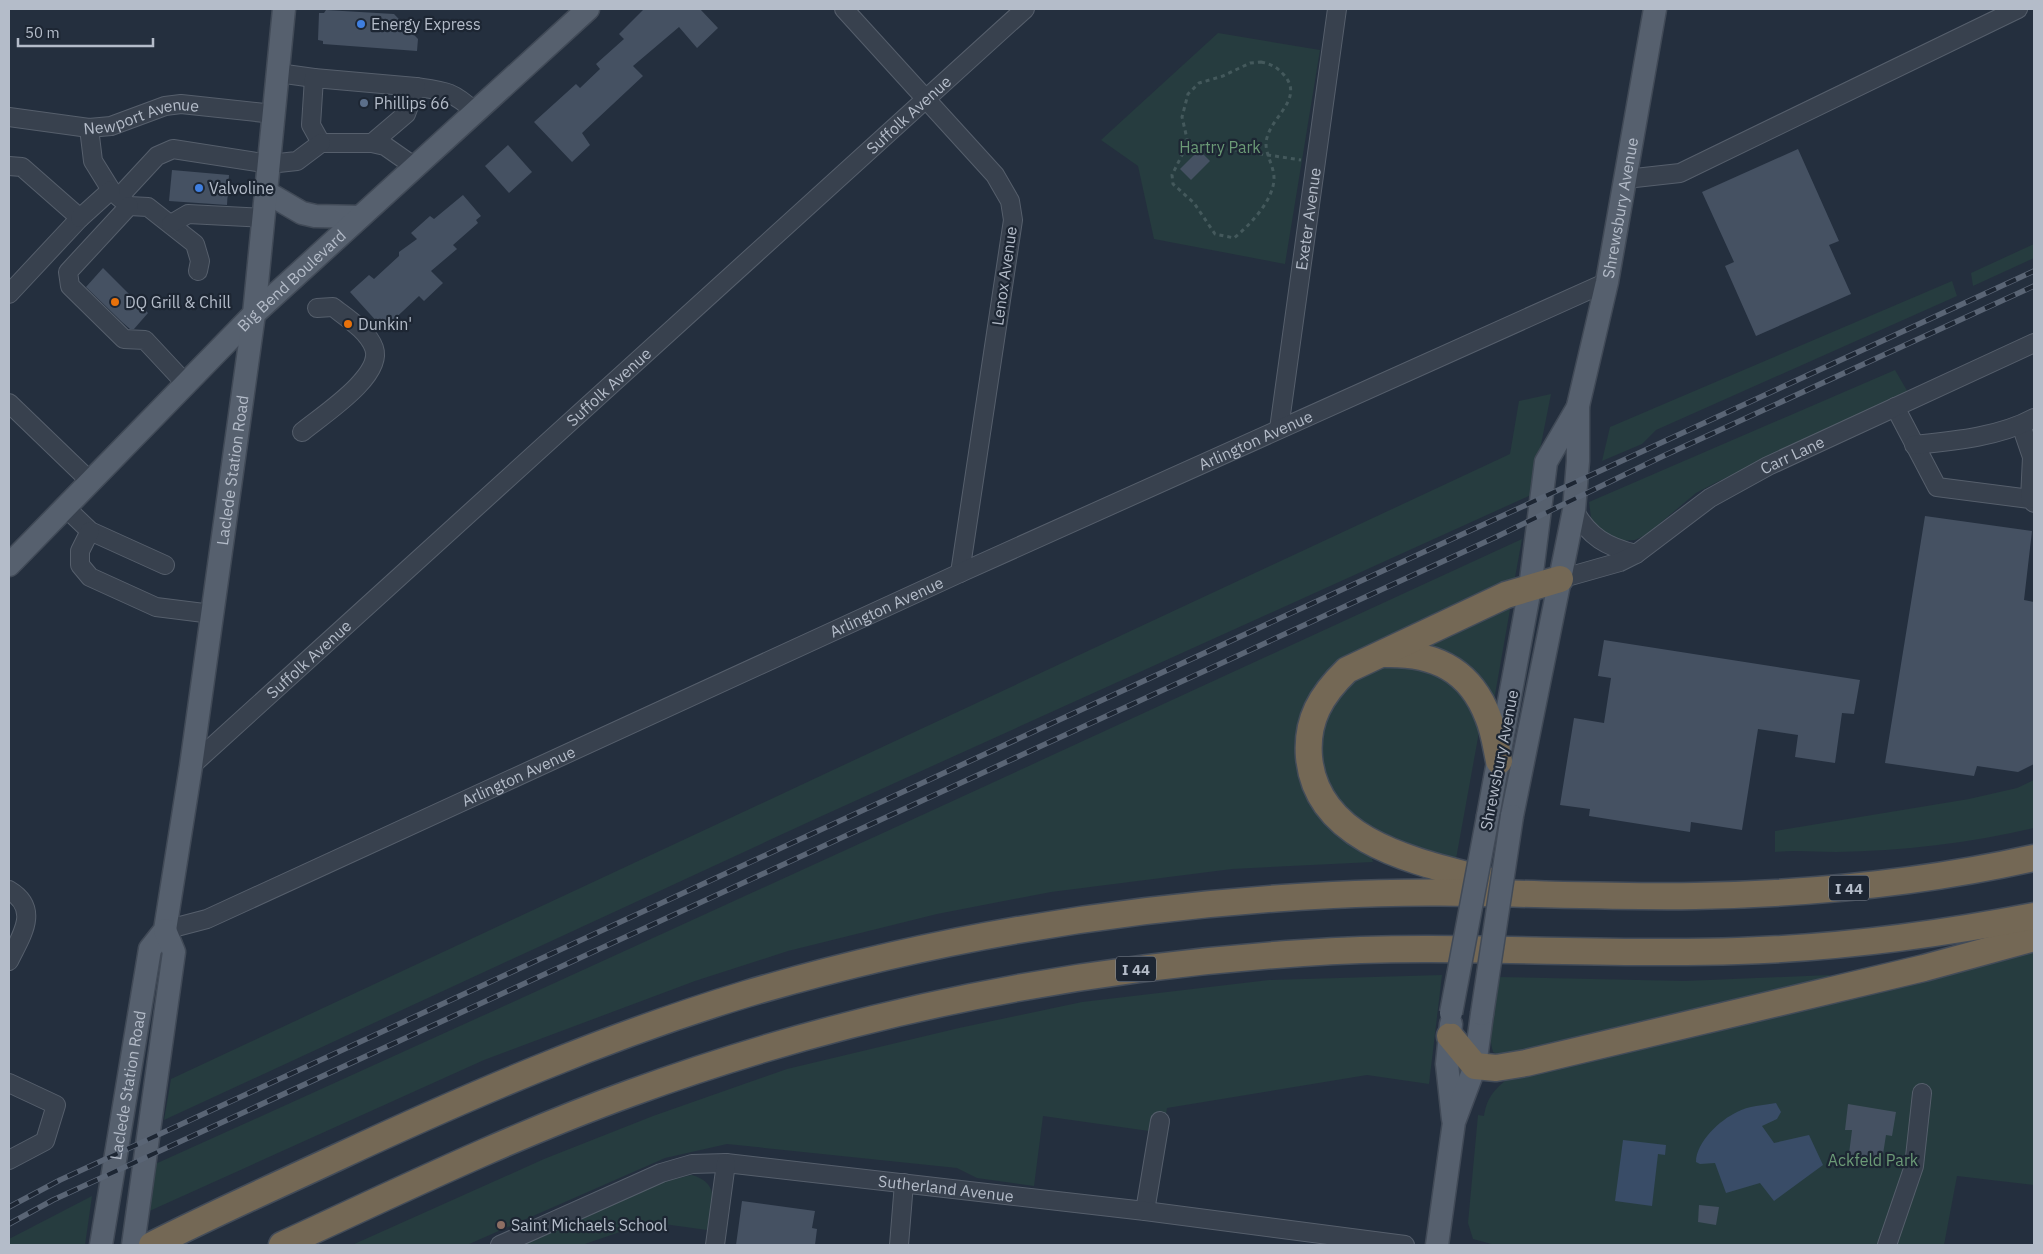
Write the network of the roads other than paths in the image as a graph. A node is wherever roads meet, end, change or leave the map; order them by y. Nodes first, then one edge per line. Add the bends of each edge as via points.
1 (284, 9) edge
2 (588, 9) edge
3 (844, 9) edge
4 (1025, 9) edge
5 (1338, 9) edge
6 (1655, 9) edge
7 (2018, 9) edge
8 (278, 73) junction
9 (314, 78) junction
10 (416, 87) junction
11 (926, 97) junction
12 (475, 112) junction
13 (274, 114) junction
14 (9, 117) edge
15 (88, 128) junction
16 (321, 143) junction
17 (372, 143) junction
18 (269, 164) junction
19 (9, 166) edge
20 (415, 167) junction
21 (1626, 179) junction
22 (266, 192) junction
23 (120, 197) junction
24 (360, 217) junction
25 (80, 218) junction
26 (264, 218) junction
27 (171, 224) junction
28 (198, 271) dead end
29 (1607, 282) junction
30 (9, 294) edge
31 (317, 308) dead end
32 (254, 314) junction
33 (2032, 349) edge
34 (186, 384) junction
35 (9, 403) edge
36 (1578, 406) junction
37 (1895, 407) junction
38 (2028, 422) edge
39 (1278, 429) junction
40 (302, 432) dead end
41 (1914, 445) junction
42 (90, 481) junction
43 (2032, 501) edge
44 (65, 507) junction
45 (1574, 510) junction
46 (90, 531) junction
47 (1636, 554) junction
48 (12, 556) edge
49 (165, 565) dead end
50 (960, 573) junction
51 (1560, 579) junction
52 (1530, 588) junction
53 (212, 614) junction
54 (1380, 654) junction
55 (1499, 761) junction
56 (191, 766) junction
57 (2034, 858) edge
58 (9, 890) edge
59 (1531, 892) junction
60 (2034, 916) edge
61 (165, 930) junction
62 (2034, 938) edge
63 (9, 960) edge
64 (1451, 1024) junction
65 (1475, 1066) junction
66 (9, 1082) edge
67 (1922, 1093) dead end
68 (1160, 1122) dead end
69 (1454, 1122) junction
70 (9, 1160) edge
71 (726, 1163) junction
72 (904, 1183) junction
73 (1145, 1211) junction
74 (101, 1245) edge
75 (133, 1245) edge
76 (152, 1245) edge
77 (282, 1245) edge
78 (500, 1245) edge
79 (715, 1245) edge
80 (899, 1245) edge
81 (1405, 1245) edge
82 (1437, 1245) edge
83 (1887, 1245) edge

1 - 8 main road, Laclede Station Road
2 - 12 main road, Big Bend Boulevard
3 - 11 street, Lenox Avenue
4 - 11 street, Suffolk Avenue
5 - 39 street, Exeter Avenue
6 - 21 main road, Shrewsbury Avenue
7 - 21 street via 1680,173
8 - 9 street
8 - 13 main road, Laclede Station Road
9 - 10 street
9 - 16 street via 311,125
10 - 12 street via 442,90 458,96
10 - 17 street via 406,114
11 - 50 street, Lenox Avenue via 994,175 1010,201 1013,220
11 - 56 street, Suffolk Avenue
12 - 20 main road, Big Bend Boulevard
13 - 15 street, Newport Avenue via 182,104 165,106 111,126
13 - 18 main road, Laclede Station Road
14 - 15 street, Newport Avenue
15 - 23 street via 92,162
16 - 17 street
16 - 18 street via 297,161
17 - 20 street via 385,146
18 - 22 main road, Laclede Station Road
18 - 23 street via 173,149 157,156
19 - 25 street via 22,167
20 - 24 main road, Big Bend Boulevard
21 - 29 main road, Shrewsbury Avenue
22 - 24 main road via 302,213
22 - 26 main road, Laclede Station Road
23 - 25 street
23 - 27 street via 148,206
23 - 34 street via 105,231 68,272 70,286 124,339 145,340
24 - 32 main road, Big Bend Boulevard
25 - 30 street
26 - 27 street via 188,214
26 - 32 main road, Laclede Station Road
27 - 28 street via 195,244 200,261
29 - 36 main road, Shrewsbury Avenue
29 - 39 street, Arlington Avenue
31 - 40 street via 333,307 355,324 374,346 376,357 371,372
32 - 34 main road, Big Bend Boulevard
32 - 53 main road, Laclede Station Road
33 - 37 street, Carr Lane
34 - 42 main road, Big Bend Boulevard
35 - 42 street
36 - 45 main road, Shrewsbury Avenue
36 - 52 main road, Shrewsbury Avenue via 1546,462
37 - 41 street
37 - 47 street, Carr Lane via 1768,466 1710,498
38 - 41 street via 1952,442
38 - 43 street
39 - 50 street, Arlington Avenue
41 - 43 street via 1937,487
42 - 44 main road, Big Bend Boulevard
44 - 46 street
44 - 48 main road, Big Bend Boulevard
45 - 47 street via 1583,526 1601,543
45 - 51 main road, Shrewsbury Avenue
46 - 49 street
46 - 53 street via 80,551 80,565 90,577 156,607
47 - 51 street, Carr Lane via 1620,562
50 - 61 street, Arlington Avenue via 207,919
51 - 52 highway
51 - 65 main road, Shrewsbury Avenue, bridge via 1512,816
52 - 54 highway
52 - 55 main road, Shrewsbury Avenue
53 - 56 main road, Laclede Station Road
54 - 55 highway via 1411,653 1437,660 1461,674 1478,695 1489,718
54 - 59 highway via 1347,670 1330,686 1314,712 1308,740 1310,772 1324,802 1344,824 1375,845 1406,858
55 - 64 main road, Shrewsbury Avenue, bridge
56 - 61 main road, Laclede Station Road
57 - 59 highway, I 44 via 1983,870 1882,885 1784,894 1690,896
58 - 63 street via 23,901 27,919
59 - 76 highway, I 44 via 1332,894 1134,912 1036,926 842,968 727,1000 559,1059 468,1097
60 - 77 highway, I 44 via 1941,934 1839,946 1721,952 1409,949 1307,952 1111,972 1011,988 818,1033 722,1061 628,1094 536,1130
61 - 74 main road, Laclede Station Road via 150,949
61 - 75 main road, Laclede Station Road via 174,952
62 - 65 highway via 1924,968 1526,1063 1496,1068
64 - 65 highway
64 - 69 main road, Shrewsbury Avenue via 1447,1064
65 - 69 main road, Shrewsbury Avenue
66 - 70 street via 56,1105 45,1141
67 - 83 street via 1914,1166
68 - 73 street
69 - 82 main road, Shrewsbury Avenue
71 - 72 street, Sutherland Avenue
71 - 78 street, Sutherland Avenue via 692,1164 662,1173
71 - 79 street
72 - 73 street, Sutherland Avenue
72 - 80 street
73 - 81 street, Sutherland Avenue

